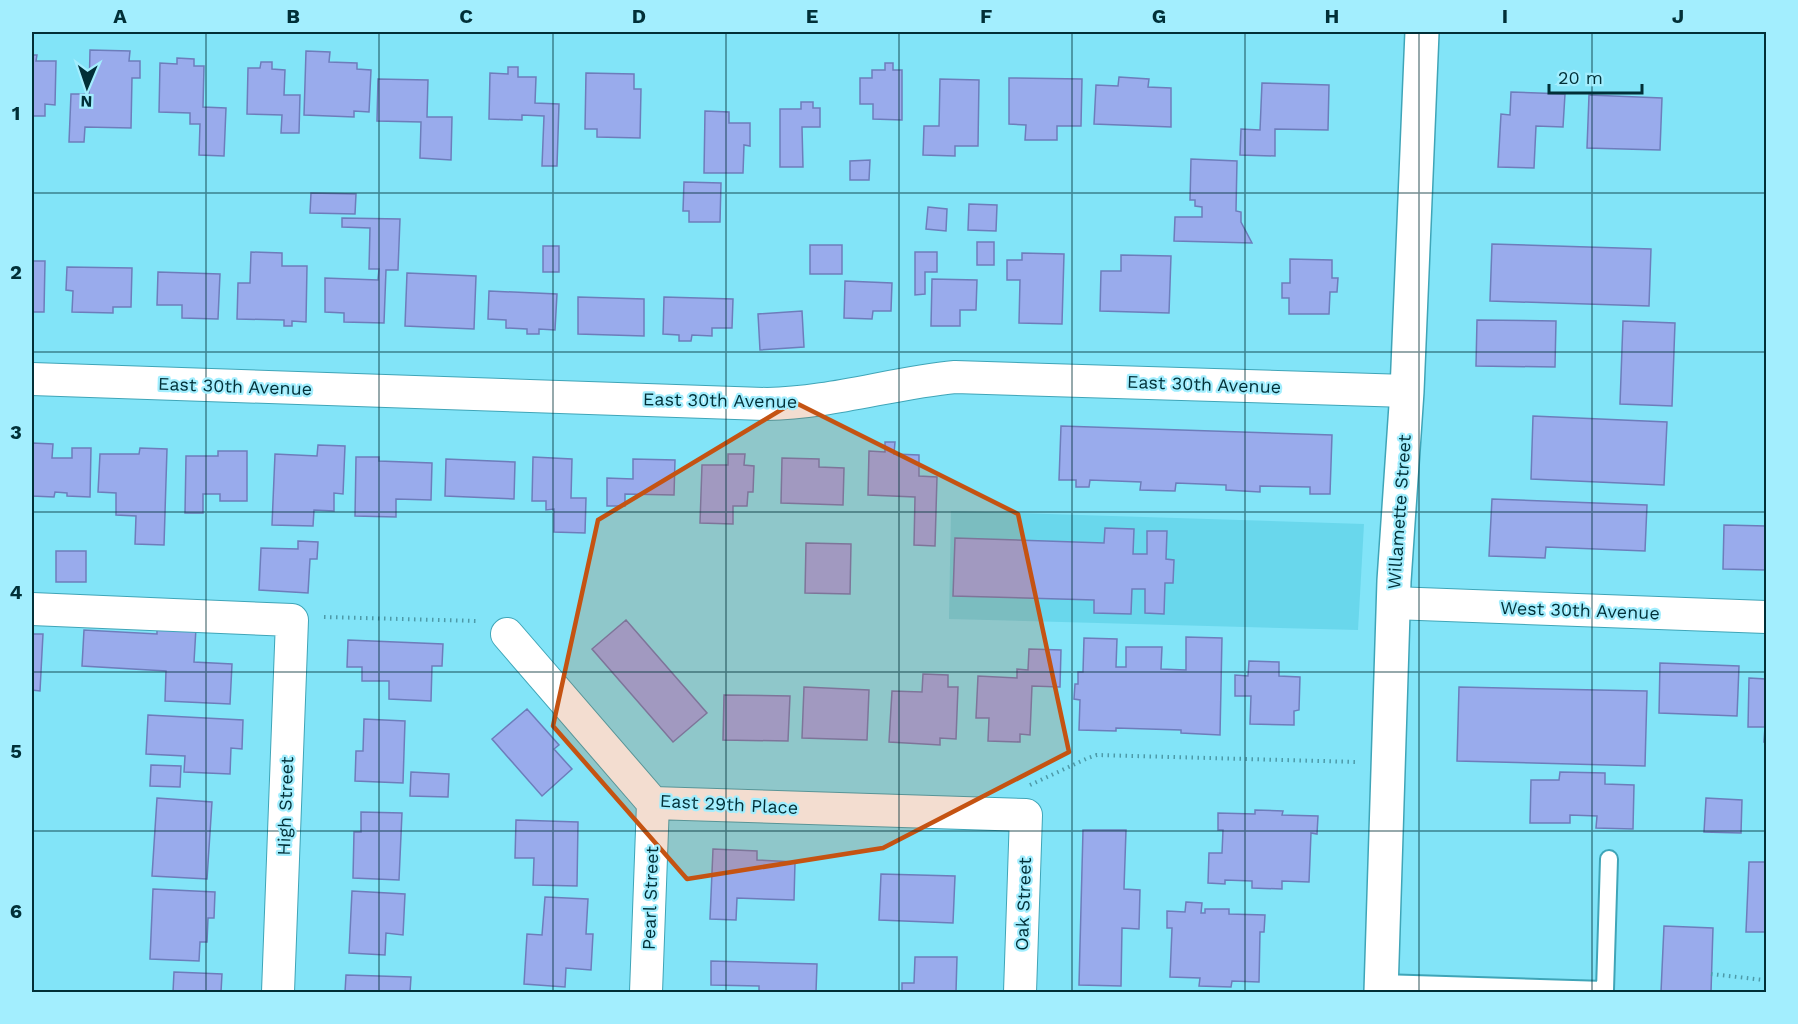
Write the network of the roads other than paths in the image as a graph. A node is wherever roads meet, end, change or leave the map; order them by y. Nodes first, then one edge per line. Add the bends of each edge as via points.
1 (1422, 32) edge
2 (32, 379) edge
3 (1407, 391) junction
4 (1393, 603) junction
5 (32, 609) edge
6 (1767, 617) edge
7 (507, 634) road end
8 (653, 803) junction
9 (1026, 814) joint
10 (1609, 859) dead end
11 (1381, 988) edge
12 (278, 993) edge
13 (646, 993) edge
14 (1020, 993) edge

1 - 3 main road, Willamette Street
2 - 3 street, East 30th Avenue via 767,404 810,402 955,377
3 - 4 main road, Willamette Street
4 - 6 street, West 30th Avenue
4 - 11 main road, Willamette Street
5 - 12 street, High Street via 292,620
7 - 8 street, East 29th Place
8 - 9 street, East 29th Place
8 - 13 street, Pearl Street
9 - 14 street, Oak Street
10 - 11 lane via 1605,990

